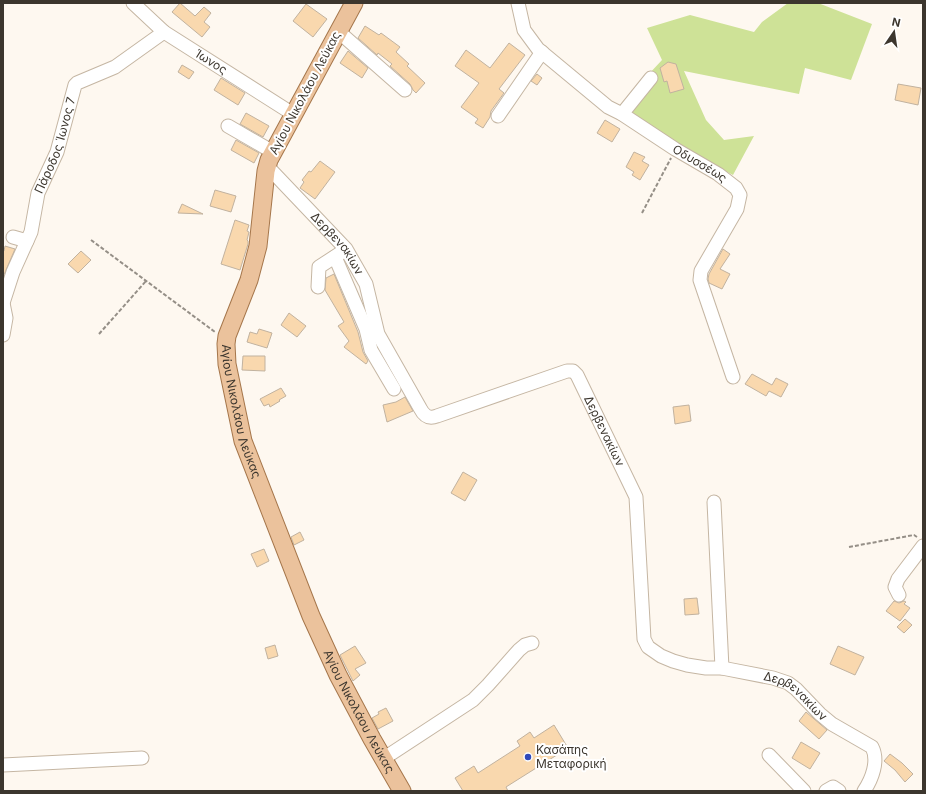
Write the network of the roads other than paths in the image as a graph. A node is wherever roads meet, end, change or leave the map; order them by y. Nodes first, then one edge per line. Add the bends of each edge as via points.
1 (132, 3) edge
2 (354, 3) edge
3 (518, 3) edge
4 (164, 32) junction
5 (338, 32) junction
6 (542, 52) junction
7 (651, 78) dead end
8 (405, 90) dead end
9 (293, 114) junction
10 (622, 114) junction
11 (498, 116) dead end
12 (228, 126) dead end
13 (270, 159) junction
14 (13, 237) dead end
15 (27, 241) junction
16 (346, 249) junction
17 (336, 256) junction
18 (318, 287) dead end
19 (3, 304) edge
20 (3, 335) edge
21 (733, 377) dead end
22 (394, 389) dead end
23 (714, 502) dead end
24 (921, 542) edge
25 (898, 595) dead end
26 (532, 642) dead end
27 (722, 668) junction
28 (769, 755) dead end
29 (142, 758) dead end
30 (384, 759) junction
31 (3, 765) edge
32 (402, 791) edge
33 (804, 791) edge
34 (826, 791) edge
35 (839, 791) edge
36 (864, 791) edge

1 - 4 street, Ίωνος
2 - 5 main road, Αγίου Νικολάου Λεύκας
3 - 6 street, Οδυσσέως via 524,30
4 - 9 street, Ίωνος
4 - 15 street, Πάροδος Ίωνος 7 via 115,67 75,86 57,152 38,193 33,224
5 - 8 street
5 - 9 main road, Αγίου Νικολάου Λεύκας
6 - 10 street, Οδυσσέως via 608,107
6 - 11 street
7 - 10 street
9 - 13 main road, Αγίου Νικολάου Λεύκας
10 - 21 street, Οδυσσέως via 718,174 736,188 740,195 737,209 701,271 700,280
12 - 13 street, Δερβενακίων
13 - 16 street, Δερβενακίων
13 - 30 main road, Αγίου Νικολάου Λεύκας via 255,260 227,340 227,364 238,422 246,451 322,642
14 - 15 street
15 - 19 street, Πάροδος Ίωνος 7 via 13,272
16 - 17 street
16 - 27 street, Δερβενακίων via 366,284 378,334 427,417 432,418 567,371 573,371 577,375 636,497 644,639 648,647 673,661 706,668
17 - 18 street via 319,267
17 - 22 street via 366,330 371,350
19 - 20 street via 6,318
23 - 27 street
24 - 25 street via 898,578 895,587
26 - 30 street via 519,650 473,700
27 - 36 street, Δερβενακίων via 788,683 837,727 870,745 874,761
28 - 33 street
29 - 31 street
30 - 32 main road, Αγίου Νικολάου Λεύκας
34 - 35 street via 832,787

